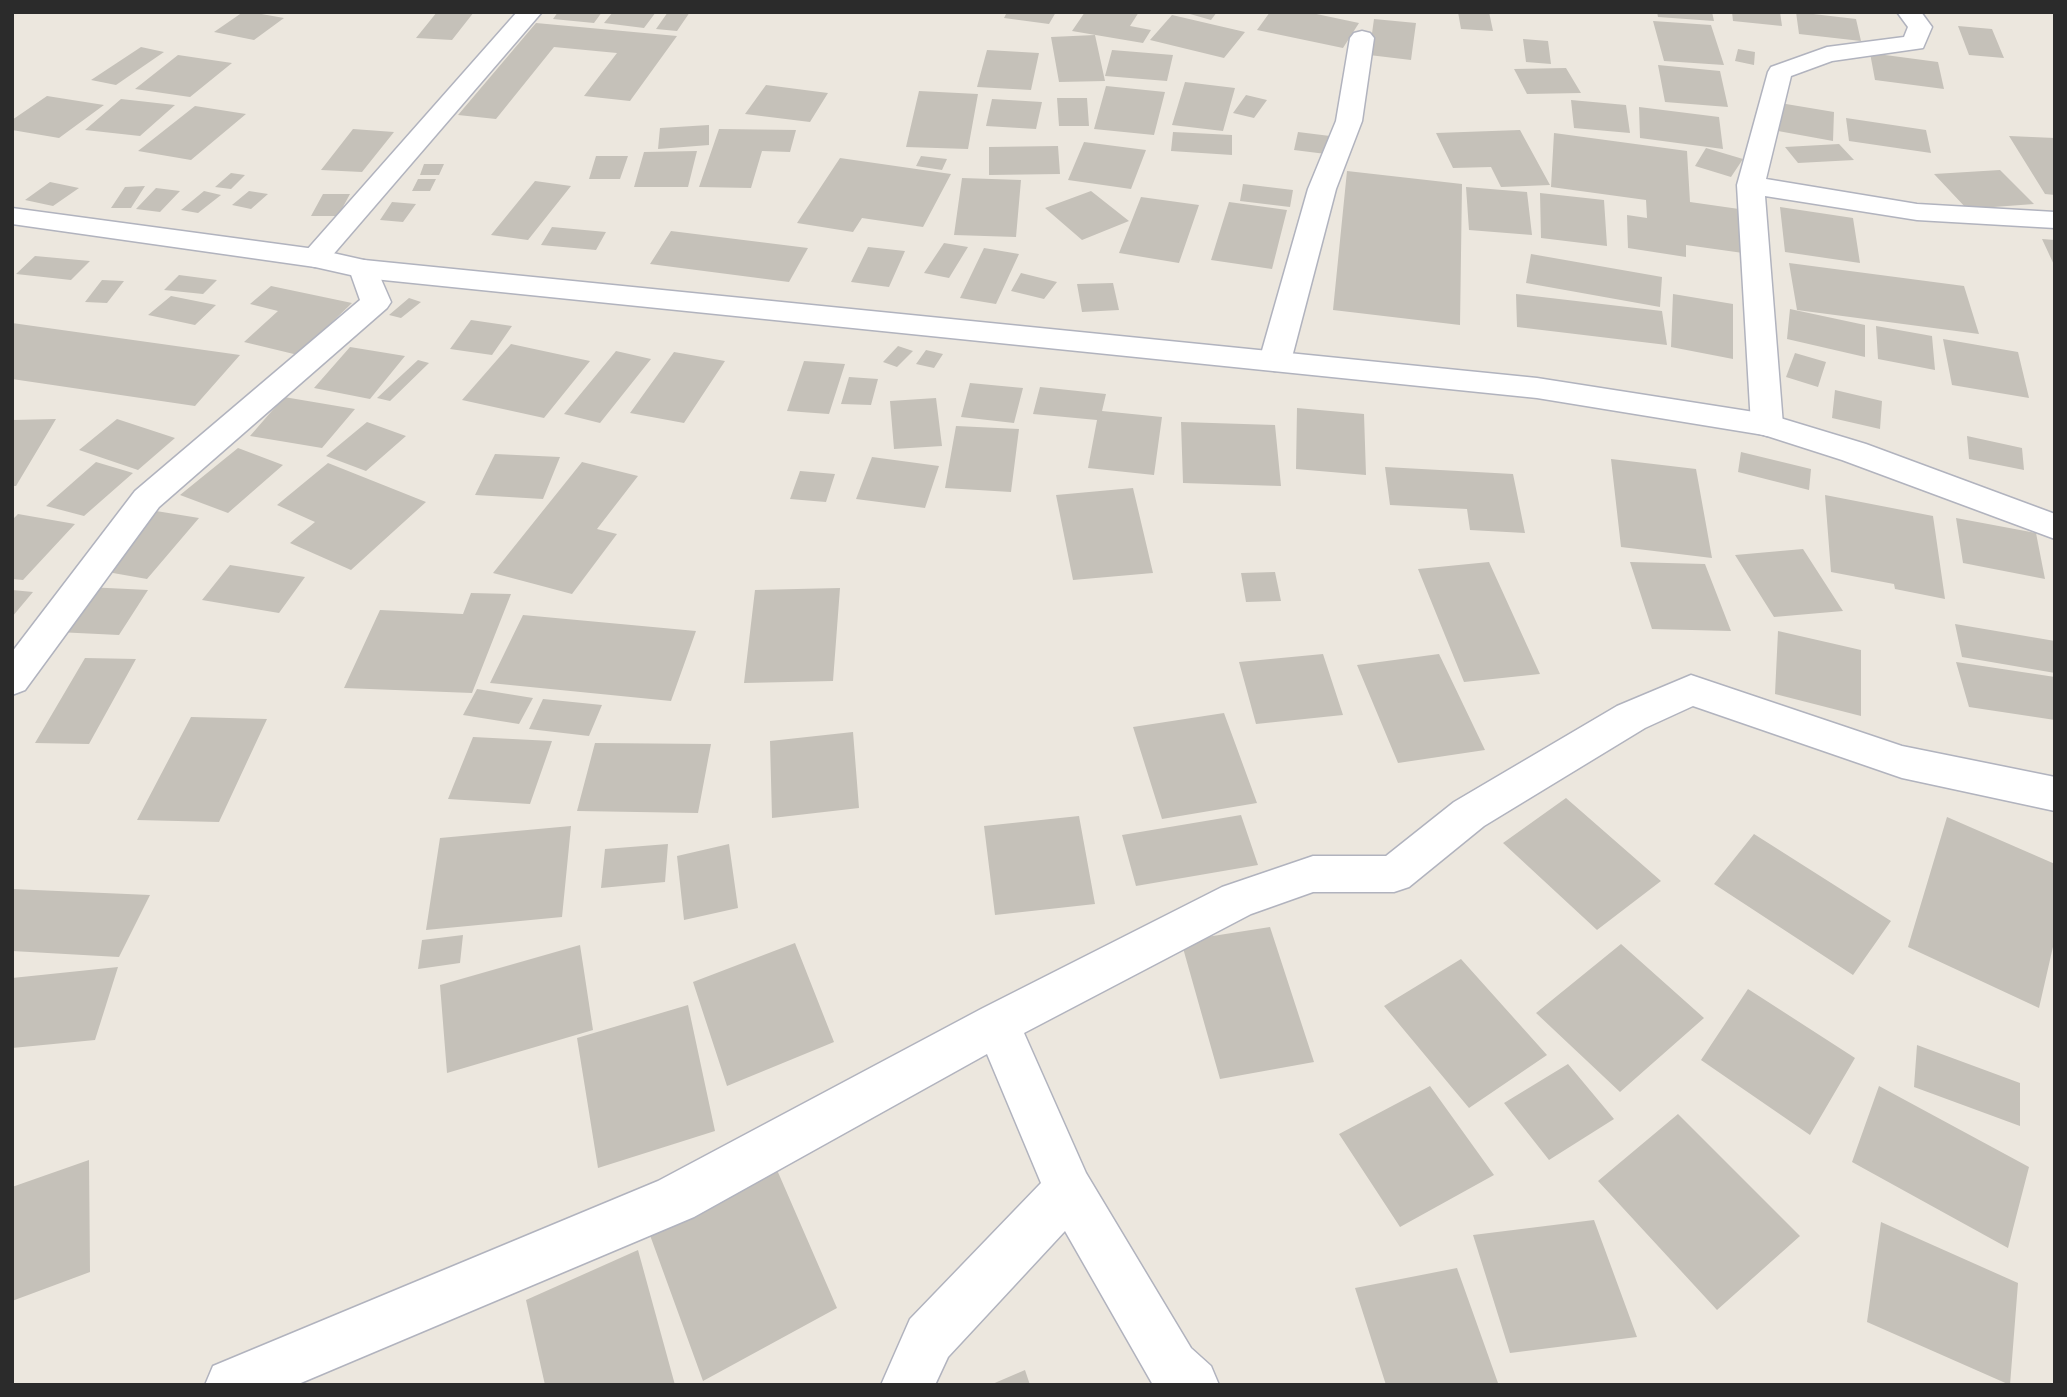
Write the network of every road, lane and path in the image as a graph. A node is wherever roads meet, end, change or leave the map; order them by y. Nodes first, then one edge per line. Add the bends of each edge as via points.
1 (530, 12) edge
2 (1909, 12) edge
3 (1362, 38) dead end
4 (1751, 185) junction
5 (12, 216) edge
6 (2055, 220) edge
7 (315, 258) junction
8 (364, 269) junction
9 (1275, 361) junction
10 (1767, 425) junction
11 (2053, 528) edge
12 (12, 680) edge
13 (2055, 794) edge
14 (997, 1024) junction
15 (1069, 1190) junction
16 (232, 1385) edge
17 (908, 1385) edge
18 (1192, 1385) edge

1 - 7 street
2 - 4 street via 1920,27 1914,43 1827,54 1780,72
3 - 9 street via 1349,121 1322,190
4 - 6 street via 1917,212
4 - 10 street
5 - 7 street
7 - 8 street
8 - 9 street
8 - 12 street via 376,302 147,499
9 - 10 street via 1538,388
10 - 11 street via 1854,452
13 - 14 street via 1902,762 1692,690 1631,717 1469,814 1394,874 1313,874 1237,901
14 - 15 street
14 - 16 street via 676,1199
15 - 17 street via 929,1338
15 - 18 street via 1172,1367

